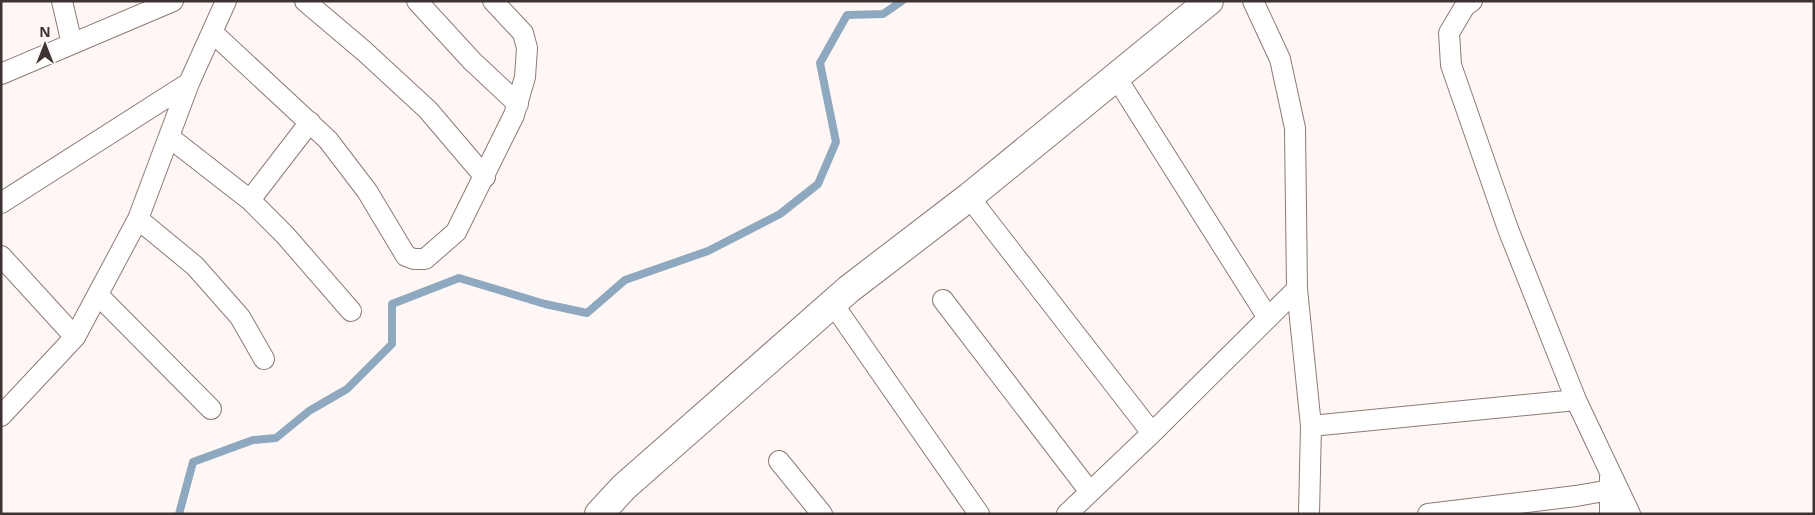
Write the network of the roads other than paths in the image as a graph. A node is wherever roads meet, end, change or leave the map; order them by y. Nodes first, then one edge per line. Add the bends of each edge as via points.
1 (62, 1) edge
2 (173, 1) edge
3 (226, 1) edge
4 (305, 1) edge
5 (417, 1) edge
6 (493, 1) edge
7 (1209, 1) edge
8 (1254, 1) edge
9 (1472, 1) edge
10 (212, 32) junction
11 (72, 44) junction
12 (1, 74) edge
13 (1116, 77) junction
14 (190, 83) junction
15 (518, 104) junction
16 (310, 122) junction
17 (169, 136) junction
18 (485, 177) junction
19 (969, 197) junction
20 (250, 200) junction
21 (1, 203) edge
22 (138, 219) junction
23 (1, 256) edge
24 (1297, 289) junction
25 (98, 295) junction
26 (943, 300) dead end
27 (833, 304) junction
28 (351, 311) dead end
29 (1268, 318) junction
30 (76, 337) junction
31 (264, 359) dead end
32 (1576, 400) junction
33 (211, 409) dead end
34 (1, 416) edge
35 (1311, 426) junction
36 (1152, 433) junction
37 (779, 461) dead end
38 (1610, 481) junction
39 (1090, 492) junction
40 (599, 514) edge
41 (822, 514) edge
42 (980, 514) edge
43 (1067, 514) edge
44 (1309, 514) edge
45 (1428, 514) edge
46 (1610, 514) edge
47 (1630, 514) edge

1 - 11 street
2 - 11 street
3 - 10 street
4 - 18 street via 428,110
5 - 15 street via 472,61
6 - 15 street via 523,33 527,48 525,77
7 - 13 street
8 - 24 street via 1280,60 1295,128
9 - 32 street via 1465,6 1449,33 1451,65 1508,228
10 - 14 street
10 - 16 street
11 - 12 street
13 - 19 street
13 - 29 street
14 - 17 street
14 - 21 street
15 - 18 street
16 - 18 street via 367,191 406,256 414,259 425,259 456,232
16 - 20 street
17 - 20 street
17 - 22 street
19 - 27 street
19 - 36 street
20 - 28 street
22 - 25 street
22 - 31 street via 201,274 240,317
23 - 30 street
24 - 29 street
24 - 35 street
25 - 30 street
25 - 33 street
26 - 39 street
27 - 40 street via 624,487
27 - 42 street
29 - 36 street
30 - 34 street
32 - 35 street
32 - 38 street
35 - 44 street
36 - 39 street
37 - 41 street
38 - 45 street via 1576,496
38 - 46 street
38 - 47 street
39 - 43 street

